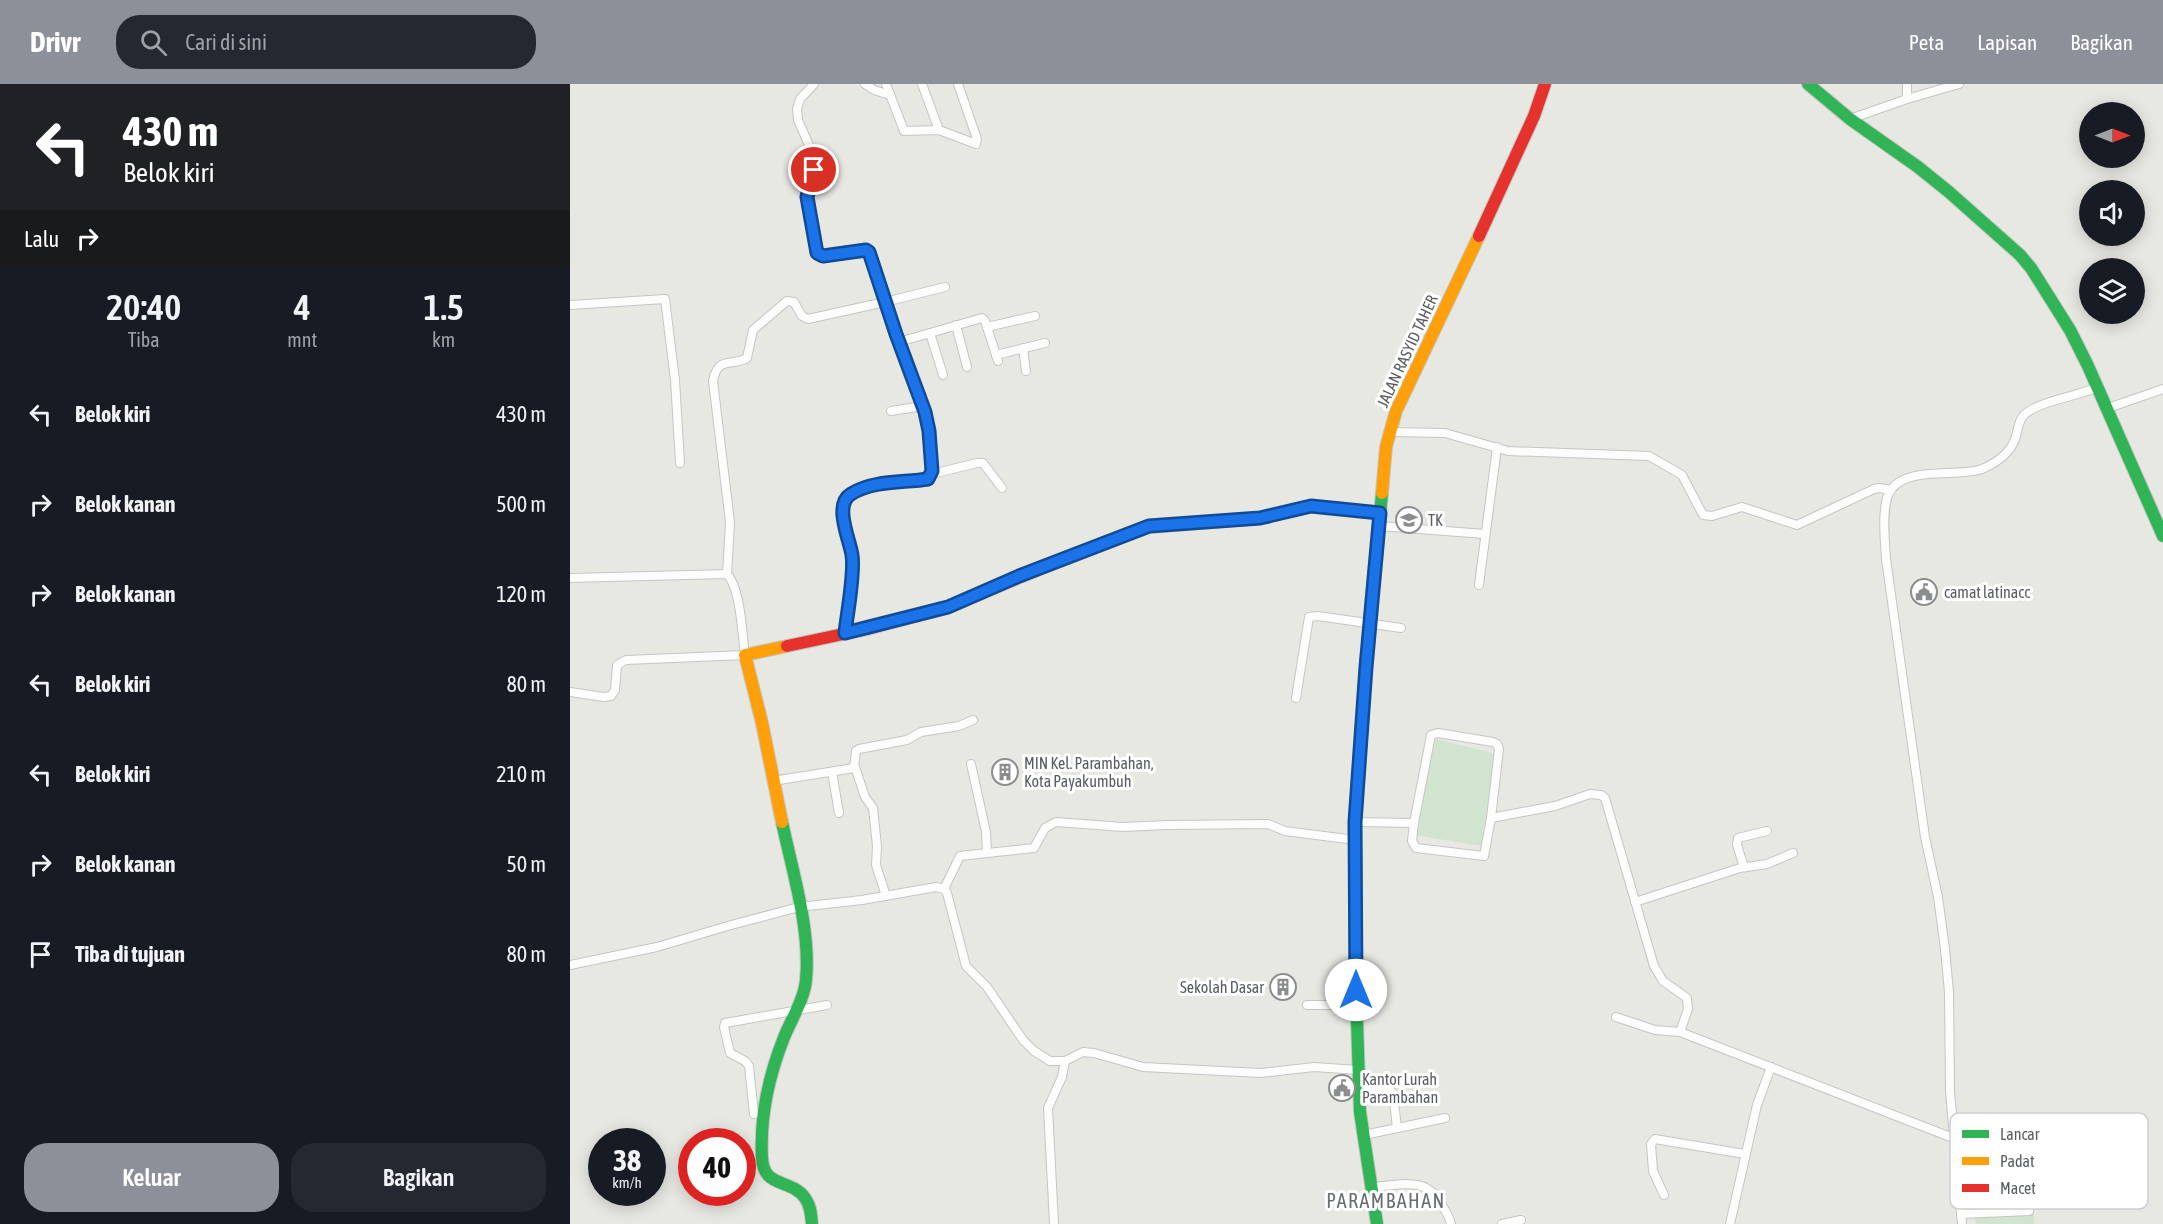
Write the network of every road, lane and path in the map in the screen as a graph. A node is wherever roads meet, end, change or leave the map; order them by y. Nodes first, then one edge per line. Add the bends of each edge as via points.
1 (813, 84) edge
2 (865, 84) edge
3 (886, 84) edge
4 (922, 84) edge
5 (958, 84) edge
6 (1545, 84) edge
7 (1808, 84) edge
8 (1906, 84) edge
9 (1959, 84) edge
10 (890, 95) junction
11 (1907, 99) junction
12 (1850, 119) junction
13 (939, 130) junction
14 (945, 287) dead end
15 (885, 302) junction
16 (570, 305) edge
17 (1035, 316) dead end
18 (956, 325) junction
19 (987, 327) junction
20 (930, 333) junction
21 (899, 342) junction
22 (1045, 343) dead end
23 (1023, 348) junction
24 (967, 367) dead end
25 (1026, 371) dead end
26 (943, 375) dead end
27 (2098, 387) junction
28 (2163, 389) edge
29 (923, 406) junction
30 (2108, 408) junction
31 (891, 411) dead end
32 (1389, 432) junction
33 (1497, 447) junction
34 (680, 463) dead end
35 (932, 474) junction
36 (1002, 488) dead end
37 (1891, 490) junction
38 (1380, 513) junction
39 (1379, 526) junction
40 (1485, 534) junction
41 (2163, 536) edge
42 (727, 574) junction
43 (570, 578) edge
44 (1479, 585) dead end
45 (1370, 625) junction
46 (1401, 628) dead end
47 (845, 633) junction
48 (745, 656) junction
49 (570, 692) edge
50 (1296, 698) dead end
51 (973, 720) dead end
52 (971, 764) dead end
53 (855, 767) junction
54 (832, 772) junction
55 (773, 781) junction
56 (839, 813) dead end
57 (1491, 818) junction
58 (1355, 822) junction
59 (1414, 823) junction
60 (1767, 831) dead end
61 (1355, 840) junction
62 (987, 853) junction
63 (1793, 853) dead end
64 (1744, 867) junction
65 (944, 890) junction
66 (886, 896) junction
67 (1635, 902) junction
68 (799, 907) junction
69 (570, 965) edge
70 (827, 1005) dead end
71 (1307, 1005) dead end
72 (1356, 1005) junction
73 (793, 1012) junction
74 (1616, 1017) dead end
75 (1680, 1032) junction
76 (1065, 1061) junction
77 (1771, 1067) junction
78 (1358, 1070) junction
79 (1359, 1089) junction
80 (1952, 1113) edge
81 (754, 1114) dead end
82 (1445, 1118) dead end
83 (1397, 1128) junction
84 (1364, 1135) junction
85 (1950, 1137) edge
86 (1745, 1154) junction
87 (1372, 1187) junction
88 (1664, 1195) dead end
89 (1960, 1209) edge
90 (2029, 1211) dead end
91 (1961, 1214) junction
92 (1521, 1220) dead end
93 (812, 1224) edge
94 (1054, 1224) edge
95 (1377, 1224) edge
96 (1451, 1224) edge
97 (1502, 1224) edge
98 (1730, 1224) edge
99 (1962, 1224) edge

1 - 15 street via 797,109 814,163 807,197 816,250 823,256 867,250
2 - 10 street
3 - 10 street
4 - 13 street
5 - 13 street via 978,143
6 - 32 street, JALAN RASYID TAHER via 1504,183
7 - 12 street
8 - 11 street
9 - 11 street
10 - 13 street via 904,131
11 - 12 street
12 - 27 street via 1918,167 2020,255 2070,330
14 - 15 street
15 - 21 street
15 - 42 street via 808,319 794,302 787,301 753,330 747,358 729,361 717,369 713,381 730,522
16 - 34 street via 664,299 675,380
17 - 19 street
18 - 19 street via 982,318
18 - 20 street
18 - 24 street
19 - 23 street via 997,358
20 - 21 street
20 - 26 street
21 - 29 street
22 - 23 street
23 - 25 street
27 - 30 street
27 - 37 street via 2034,408 2023,416 2009,451 1983,468 1917,476
28 - 30 street
29 - 31 street
29 - 35 street
30 - 41 street
32 - 33 street via 1445,433
32 - 38 street, JALAN RASYID TAHER
33 - 37 street via 1508,451 1653,457 1683,475 1703,514 1712,516 1742,507 1794,526 1874,489
33 - 40 street
35 - 36 street via 983,464
35 - 47 street via 924,480 885,483 857,491 844,503 853,561
37 - 80 street via 1886,515 1886,559 1925,837 1945,949
38 - 39 street, JALAN RASYID TAHER
38 - 47 street via 1311,506 1260,518 1149,526 948,607
39 - 40 street
39 - 45 street, JALAN RASYID TAHER
40 - 44 street
42 - 43 street
42 - 48 street via 737,597
45 - 46 street
45 - 50 street via 1309,617
45 - 58 street, JALAN RASYID TAHER
47 - 48 street
48 - 49 street via 626,660 617,665 611,696
48 - 55 street
51 - 53 street via 921,732 907,740 859,749
52 - 62 street
53 - 54 street
53 - 66 street via 873,808 876,865
54 - 55 street
54 - 56 street
55 - 68 street
57 - 59 street via 1482,856 1416,848 1412,842
57 - 59 street via 1497,744 1436,733 1429,738
57 - 67 street via 1555,806 1590,794 1602,795
58 - 59 street
58 - 61 street, JALAN RASYID TAHER
60 - 64 street via 1738,837
61 - 62 street via 1285,831 1268,824 1123,827 1056,822 1045,828 1034,848
61 - 72 street, JALAN RASYID TAHER
62 - 65 street via 960,856
63 - 64 street via 1767,864
64 - 67 street
65 - 66 street via 936,886
65 - 76 street via 970,972 983,982 1029,1046 1050,1061
66 - 68 street
67 - 75 street via 1656,971 1688,1002
68 - 69 street via 657,947
68 - 73 street via 806,978
70 - 73 street
71 - 72 street
72 - 78 street, JALAN RASYID TAHER
73 - 81 street via 724,1025 730,1053 749,1066
73 - 93 street via 770,1083 763,1170 767,1177 804,1194 812,1212
74 - 75 street via 1655,1030
75 - 77 street
76 - 78 street via 1083,1052 1143,1067 1261,1073 1314,1067
76 - 94 street via 1048,1108
77 - 85 street
77 - 86 street
78 - 79 street, JALAN RASYID TAHER
79 - 83 street via 1385,1088 1393,1093
79 - 84 street, JALAN RASYID TAHER
82 - 83 street
83 - 84 street
84 - 87 street, JALAN RASYID TAHER
86 - 88 street via 1655,1139 1651,1144 1653,1171
86 - 98 street
87 - 95 street, JALAN RASYID TAHER
87 - 96 street via 1417,1184 1432,1189
89 - 91 street
90 - 91 street
91 - 99 street
92 - 97 street

